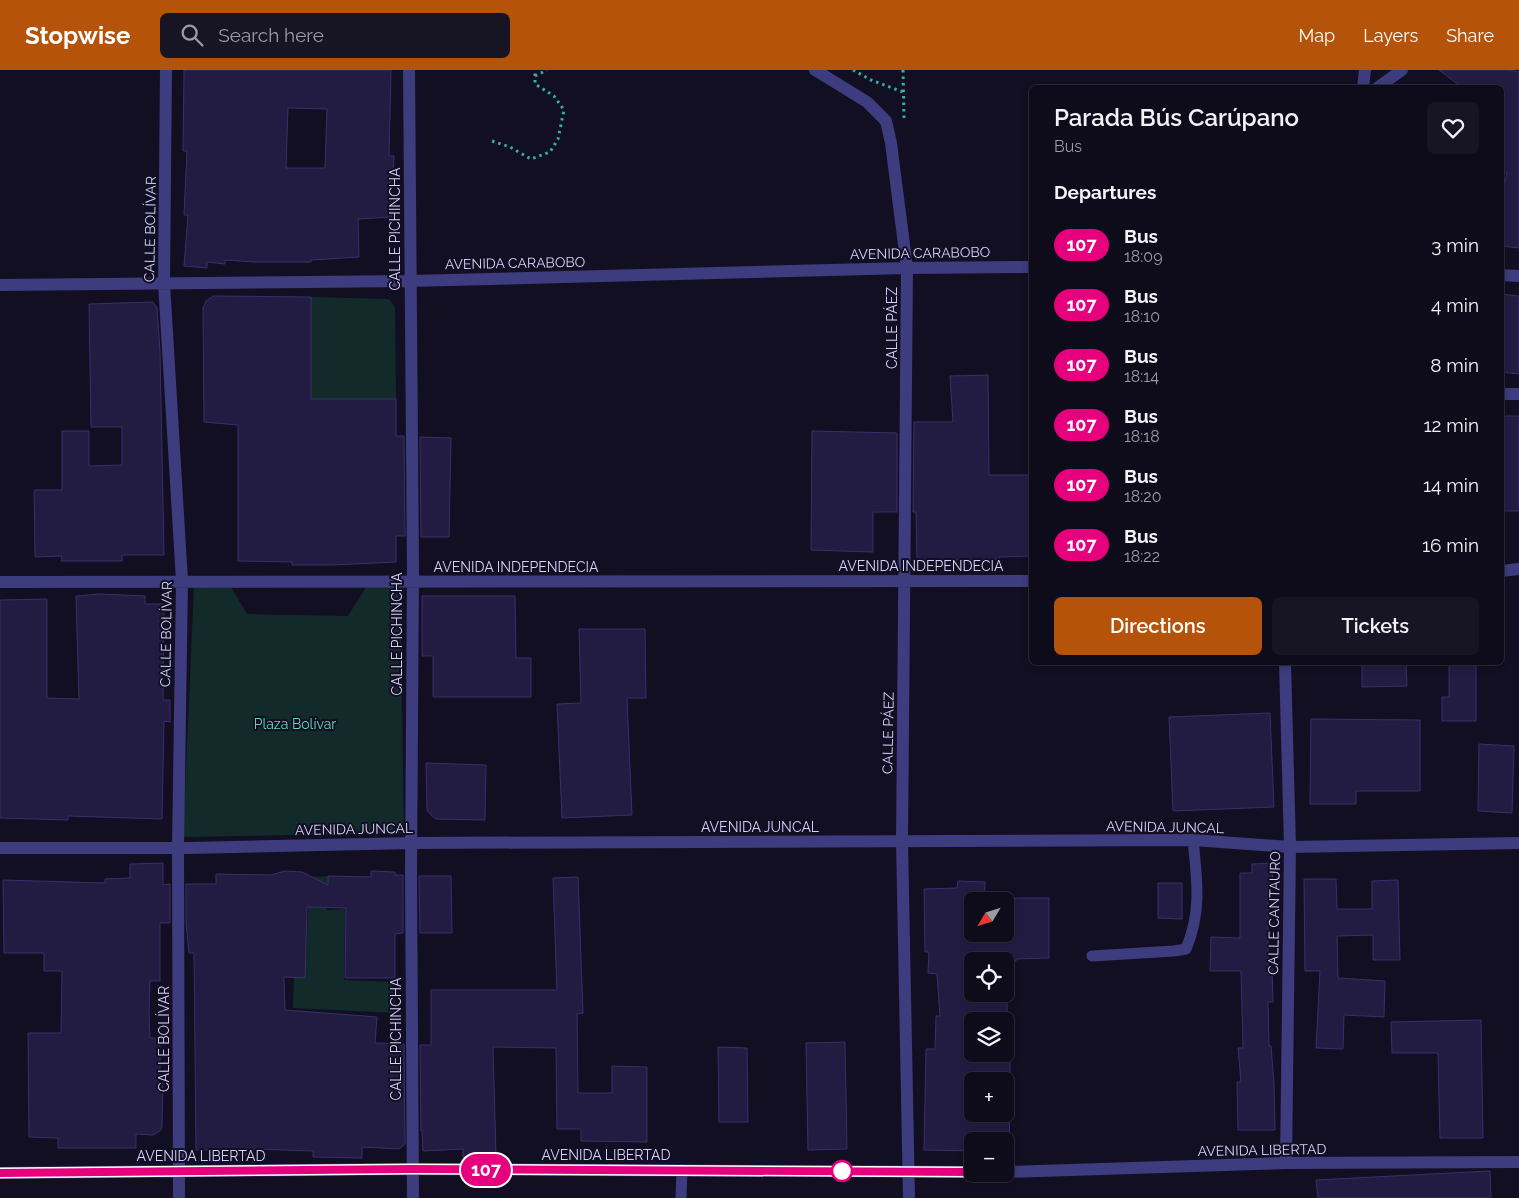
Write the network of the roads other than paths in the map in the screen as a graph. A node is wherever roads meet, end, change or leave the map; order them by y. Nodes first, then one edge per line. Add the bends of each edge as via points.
1 (166, 70) edge
2 (409, 70) edge
3 (816, 70) edge
4 (1365, 70) edge
5 (1402, 70) edge
6 (1363, 85) edge
7 (1381, 85) edge
8 (1029, 267) edge
9 (907, 268) junction
10 (1504, 275) edge
11 (1519, 276) edge
12 (411, 281) junction
13 (164, 283) junction
14 (0, 285) edge
15 (1504, 394) edge
16 (1519, 394) edge
17 (1519, 569) edge
18 (1504, 571) edge
19 (182, 581) junction
20 (905, 581) junction
21 (1029, 581) edge
22 (0, 582) edge
23 (413, 582) junction
24 (1285, 665) edge
25 (1193, 840) junction
26 (902, 842) junction
27 (411, 843) junction
28 (1519, 843) edge
29 (1290, 847) junction
30 (0, 848) edge
31 (178, 848) junction
32 (1092, 956) dead end
33 (1519, 1162) edge
34 (1286, 1164) junction
35 (412, 1169) junction
36 (180, 1170) junction
37 (682, 1170) junction
38 (909, 1171) junction
39 (964, 1172) edge
40 (1014, 1172) edge
41 (0, 1173) edge
42 (179, 1198) edge
43 (413, 1198) edge
44 (681, 1198) edge
45 (909, 1198) edge

1 - 13 street, CALLE BOLÍVAR
2 - 12 street, CALLE PICHINCHA
3 - 9 street, CALLE PÁEZ via 867,102 886,121
4 - 6 street
5 - 7 street
8 - 9 street, AVENIDA CARABOBO
9 - 12 street, AVENIDA CARABOBO
9 - 20 street, CALLE PÁEZ
10 - 11 street
12 - 13 street, AVENIDA CARABOBO
12 - 23 street, CALLE PICHINCHA
13 - 14 street, AVENIDA CARABOBO
13 - 19 street, CALLE BOLÍVAR
15 - 16 street
17 - 18 street
19 - 22 street, AVENIDA INDEPENDECIA
19 - 23 street, AVENIDA INDEPENDECIA
19 - 31 street, CALLE BOLÍVAR
20 - 21 street, AVENIDA INDEPENDECIA
20 - 23 street, AVENIDA INDEPENDECIA
20 - 26 street, CALLE PÁEZ
23 - 27 street, CALLE PICHINCHA
24 - 29 street, CALLE CANTAURO
25 - 26 street, AVENIDA JUNCAL
25 - 29 street, AVENIDA JUNCAL
25 - 32 lane via 1197,915 1186,949
26 - 27 street, AVENIDA JUNCAL
26 - 38 street, CALLE PÁEZ
27 - 31 street, AVENIDA JUNCAL
27 - 35 street, CALLE PICHINCHA
28 - 29 street, AVENIDA JUNCAL
29 - 34 street, CALLE CANTAURO
30 - 31 street, AVENIDA JUNCAL
31 - 36 street, CALLE BOLÍVAR
33 - 34 street, AVENIDA LIBERTAD
34 - 40 street, AVENIDA LIBERTAD
35 - 36 street, AVENIDA LIBERTAD
35 - 37 street, AVENIDA LIBERTAD
35 - 43 street, CALLE PICHINCHA
36 - 41 street, AVENIDA LIBERTAD
36 - 42 street, CALLE BOLÍVAR
37 - 38 street, AVENIDA LIBERTAD
37 - 44 lane
38 - 39 street, AVENIDA LIBERTAD
38 - 45 street, CALLE PÁEZ

